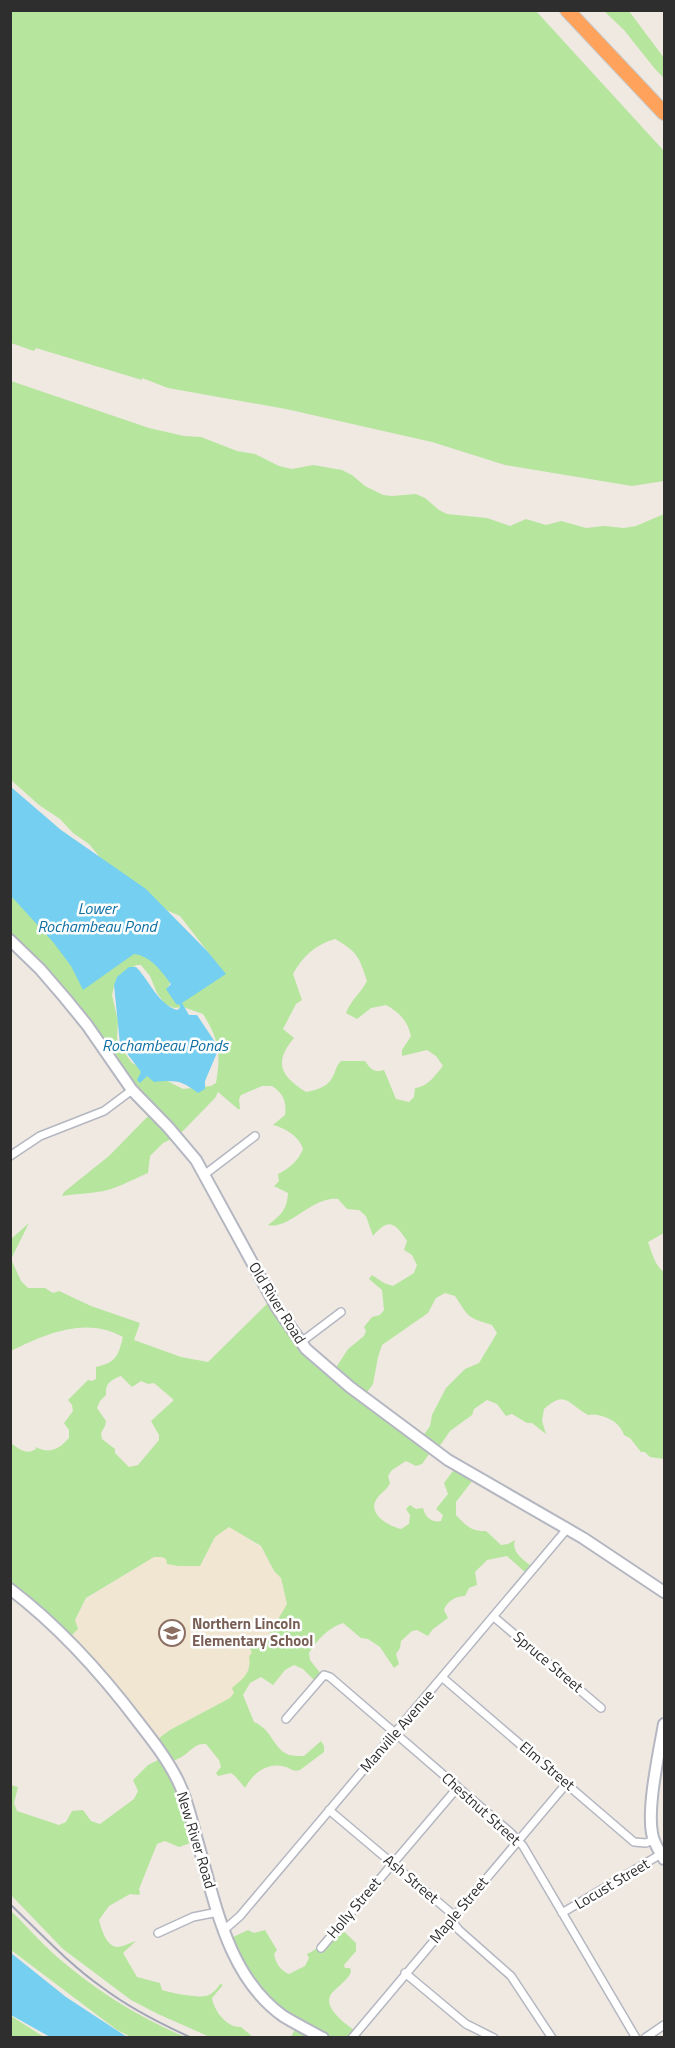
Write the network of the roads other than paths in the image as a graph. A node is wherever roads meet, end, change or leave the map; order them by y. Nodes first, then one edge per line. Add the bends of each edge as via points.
1 (567, 10) edge
2 (664, 113) edge
3 (10, 940) edge
4 (132, 1090) junction
5 (255, 1136) dead end
6 (10, 1156) edge
7 (204, 1175) junction
8 (340, 1311) dead end
9 (300, 1343) junction
10 (567, 1529) junction
11 (10, 1589) edge
12 (664, 1592) edge
13 (494, 1617) junction
14 (443, 1678) junction
15 (601, 1708) dead end
16 (286, 1719) dead end
17 (664, 1724) edge
18 (394, 1734) junction
19 (567, 1783) junction
20 (458, 1787) junction
21 (329, 1810) junction
22 (518, 1840) junction
23 (653, 1840) junction
24 (663, 1856) edge
25 (393, 1863) junction
26 (218, 1912) junction
27 (562, 1913) junction
28 (452, 1918) junction
29 (224, 1930) junction
30 (158, 1933) dead end
31 (321, 1948) dead end
32 (405, 1973) junction
33 (664, 2025) edge
34 (323, 2037) edge
35 (352, 2037) edge
36 (494, 2037) edge
37 (552, 2037) edge
38 (636, 2037) edge
39 (645, 2037) edge

1 - 2 highway
3 - 4 main road, Old River Road via 87,1025
4 - 6 street via 104,1111 40,1136
4 - 7 main road, Old River Road via 187,1147
5 - 7 street
7 - 9 main road, Old River Road
8 - 9 street
9 - 10 main road, Old River Road via 350,1387 448,1460
10 - 12 main road, Old River Road
10 - 13 street, Manville Avenue
11 - 26 main road, New River Road via 55,1627 105,1679 171,1766 184,1792
13 - 14 street, Manville Avenue
13 - 15 street, Spruce Street
14 - 18 street, Manville Avenue
14 - 19 street, Elm Street
16 - 18 street, Chestnut Street via 324,1675
17 - 23 main road via 653,1792
18 - 20 street, Chestnut Street
18 - 21 street, Manville Avenue
19 - 22 street, Maple Street
19 - 23 street, Elm Street via 634,1842
20 - 22 street, Chestnut Street
20 - 25 street, Holly Street
21 - 25 street, Ash Street
21 - 29 street, Manville Avenue
22 - 27 street, Chestnut Street
22 - 28 street, Maple Street
23 - 24 main road
24 - 27 street, Locust Street
25 - 28 street, Ash Street via 450,1912
25 - 31 street, Holly Street
26 - 29 main road, New River Road
26 - 30 street via 193,1917
27 - 38 street, Chestnut Street
28 - 32 street, Maple Street
28 - 37 street, Ash Street via 459,1930 511,1976
29 - 34 main road, New River Road via 248,1980 263,1998 282,2015
32 - 35 street, Maple Street
32 - 36 street via 466,2024
33 - 39 street

